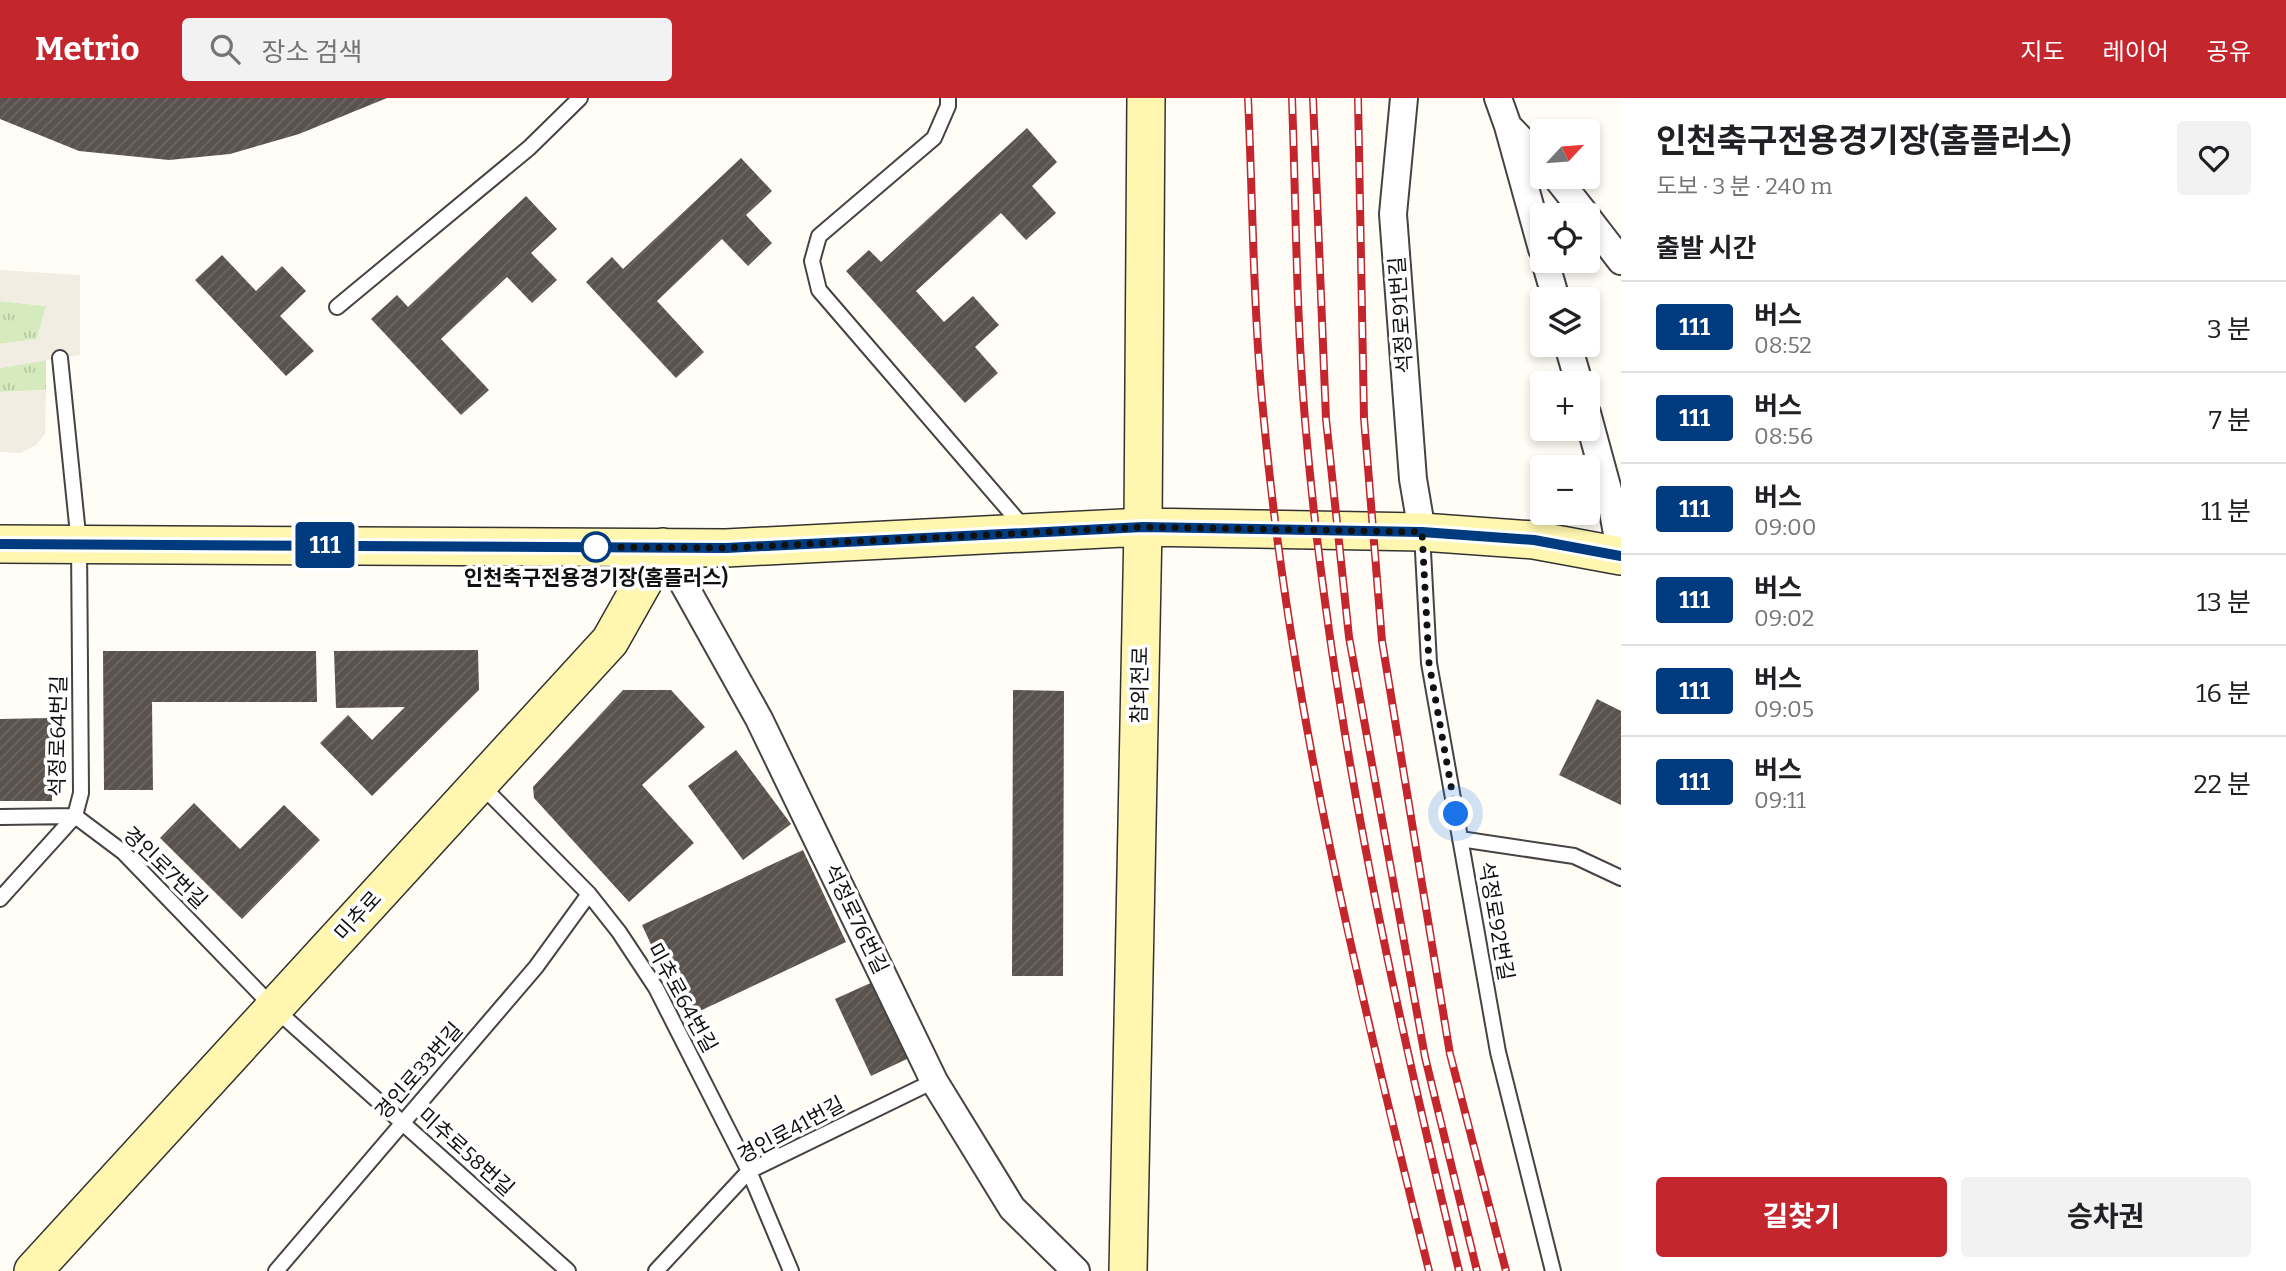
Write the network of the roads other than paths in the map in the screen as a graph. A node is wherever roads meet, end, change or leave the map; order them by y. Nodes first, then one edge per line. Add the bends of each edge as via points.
1 (580, 98) edge
2 (947, 98) edge
3 (1146, 98) edge
4 (1404, 98) edge
5 (1498, 98) edge
6 (1508, 126) junction
7 (1530, 149) edge
8 (1565, 189) edge
9 (1576, 203) edge
10 (1530, 205) edge
11 (1600, 234) edge
12 (1621, 261) edge
13 (337, 307) dead end
14 (60, 358) dead end
15 (1595, 441) edge
16 (1143, 527) junction
17 (1422, 532) junction
18 (1028, 533) junction
19 (0, 544) edge
20 (79, 544) junction
21 (663, 547) junction
22 (1621, 556) edge
23 (479, 783) junction
24 (75, 816) junction
25 (0, 817) edge
26 (1460, 839) junction
27 (1621, 878) edge
28 (589, 894) junction
29 (0, 899) edge
30 (274, 1007) junction
31 (934, 1081) junction
32 (402, 1122) junction
33 (749, 1171) junction
34 (33, 1271) edge
35 (276, 1271) edge
36 (568, 1271) edge
37 (656, 1271) edge
38 (791, 1271) edge
39 (1076, 1271) edge
40 (1128, 1271) edge
41 (1553, 1271) edge

1 - 13 lane via 529,148
2 - 18 lane via 934,138 819,236 812,261 819,290
3 - 16 main road, 참외전로
4 - 17 street, 석정로91번길 via 1393,214 1413,479
5 - 6 street
6 - 7 street
6 - 10 street
8 - 9 street
11 - 12 street
14 - 20 lane, 석정로64번길
15 - 22 street
16 - 17 main road
16 - 18 main road
16 - 40 main road, 참외전로
17 - 22 main road via 1534,540
17 - 26 lane, 석정로92번길 via 1429,663
18 - 21 main road
19 - 20 main road
20 - 21 main road
20 - 24 lane, 석정로64번길 via 81,793
21 - 23 main road, 미추로 via 610,640
21 - 31 street, 석정로76번길 via 759,719
23 - 28 lane, 미추로64번길
23 - 30 main road, 미추로
24 - 25 lane
24 - 29 lane, 석정로64번길
24 - 30 lane, 경인로7번길 via 123,852
26 - 27 lane via 1574,856
26 - 41 lane, 석정로92번길 via 1498,1052
28 - 32 lane, 경인로33번길 via 536,968
28 - 33 lane, 미추로64번길 via 656,988
30 - 32 lane, 미추로58번길
30 - 34 main road, 미추로
31 - 33 lane, 경인로41번길
31 - 39 street, 석정로76번길 via 1012,1208
32 - 35 lane, 경인로33번길
32 - 36 lane, 미추로58번길
33 - 37 lane, 경인로41번길
33 - 38 lane, 미추로64번길

